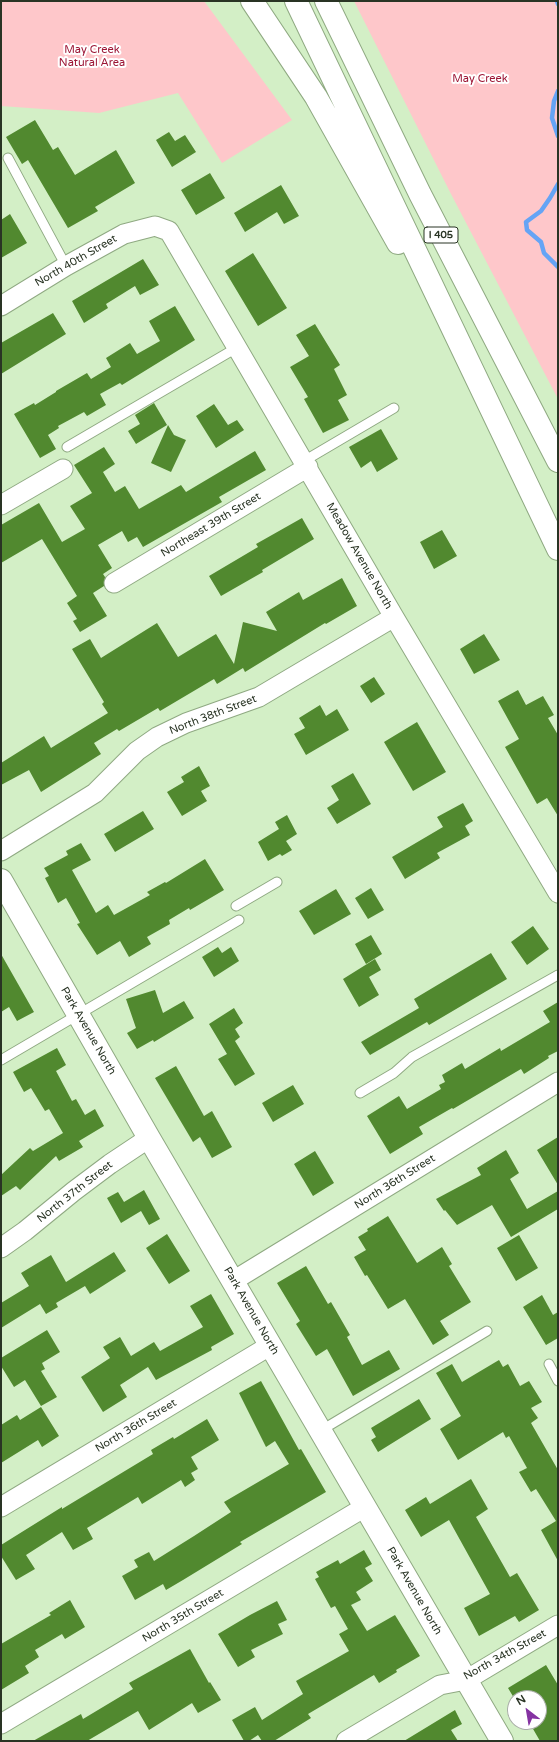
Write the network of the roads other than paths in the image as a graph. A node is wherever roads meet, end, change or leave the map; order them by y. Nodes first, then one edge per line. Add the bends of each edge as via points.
1 (252, 1) edge
2 (328, 4) edge
3 (300, 10) edge
4 (8, 158) dead end
5 (155, 226) joint
6 (66, 266) junction
7 (1, 306) edge
8 (458, 337) junction
9 (238, 347) junction
10 (394, 408) dead end
11 (67, 448) dead end
12 (558, 461) edge
13 (306, 464) junction
14 (63, 469) dead end
15 (1, 505) edge
16 (558, 549) edge
17 (114, 583) dead end
18 (394, 617) junction
19 (1, 851) edge
20 (1, 880) edge
21 (277, 882) dead end
22 (558, 893) edge
23 (236, 906) dead end
24 (238, 920) dead end
25 (558, 975) edge
26 (78, 1014) junction
27 (1, 1060) edge
28 (558, 1082) edge
29 (360, 1093) dead end
30 (149, 1138) junction
31 (1, 1248) edge
32 (233, 1281) junction
33 (487, 1331) dead end
34 (271, 1345) junction
35 (549, 1364) dead end
36 (558, 1381) edge
37 (320, 1430) junction
38 (365, 1507) junction
39 (1, 1508) edge
40 (558, 1625) edge
41 (466, 1680) junction
42 (1, 1724) edge
43 (346, 1741) edge
44 (502, 1741) edge

1 - 8 main road via 316,97 397,241
2 - 12 main road, I 405 via 420,194
3 - 8 main road, I 405
4 - 6 lane
5 - 6 street, North 40th Street via 124,234
5 - 9 street, Meadow Avenue North via 169,230 175,238
6 - 7 street, North 40th Street
8 - 16 main road, I 405
9 - 11 lane
9 - 13 street, Meadow Avenue North
10 - 13 lane
13 - 17 street, Northeast 39th Street
13 - 18 street, Meadow Avenue North
14 - 15 street
18 - 19 street, North 38th Street via 260,696 157,737 137,751 95,793
18 - 22 street, Meadow Avenue North
20 - 26 main road, Park Avenue North
21 - 23 lane
24 - 26 lane
25 - 29 lane via 412,1057 394,1073
26 - 27 lane
26 - 30 main road, Park Avenue North
28 - 32 street, North 36th Street
30 - 31 street, North 37th Street via 110,1164
30 - 32 main road, Park Avenue North
32 - 34 main road, Park Avenue North
33 - 37 lane
34 - 37 main road, Park Avenue North
34 - 39 street, North 36th Street
35 - 36 lane
37 - 38 main road, Park Avenue North
38 - 41 main road, Park Avenue North
38 - 42 street, North 35th Street
40 - 41 street, North 34th Street
41 - 43 street, North 34th Street via 440,1685
41 - 44 main road, Park Avenue North

